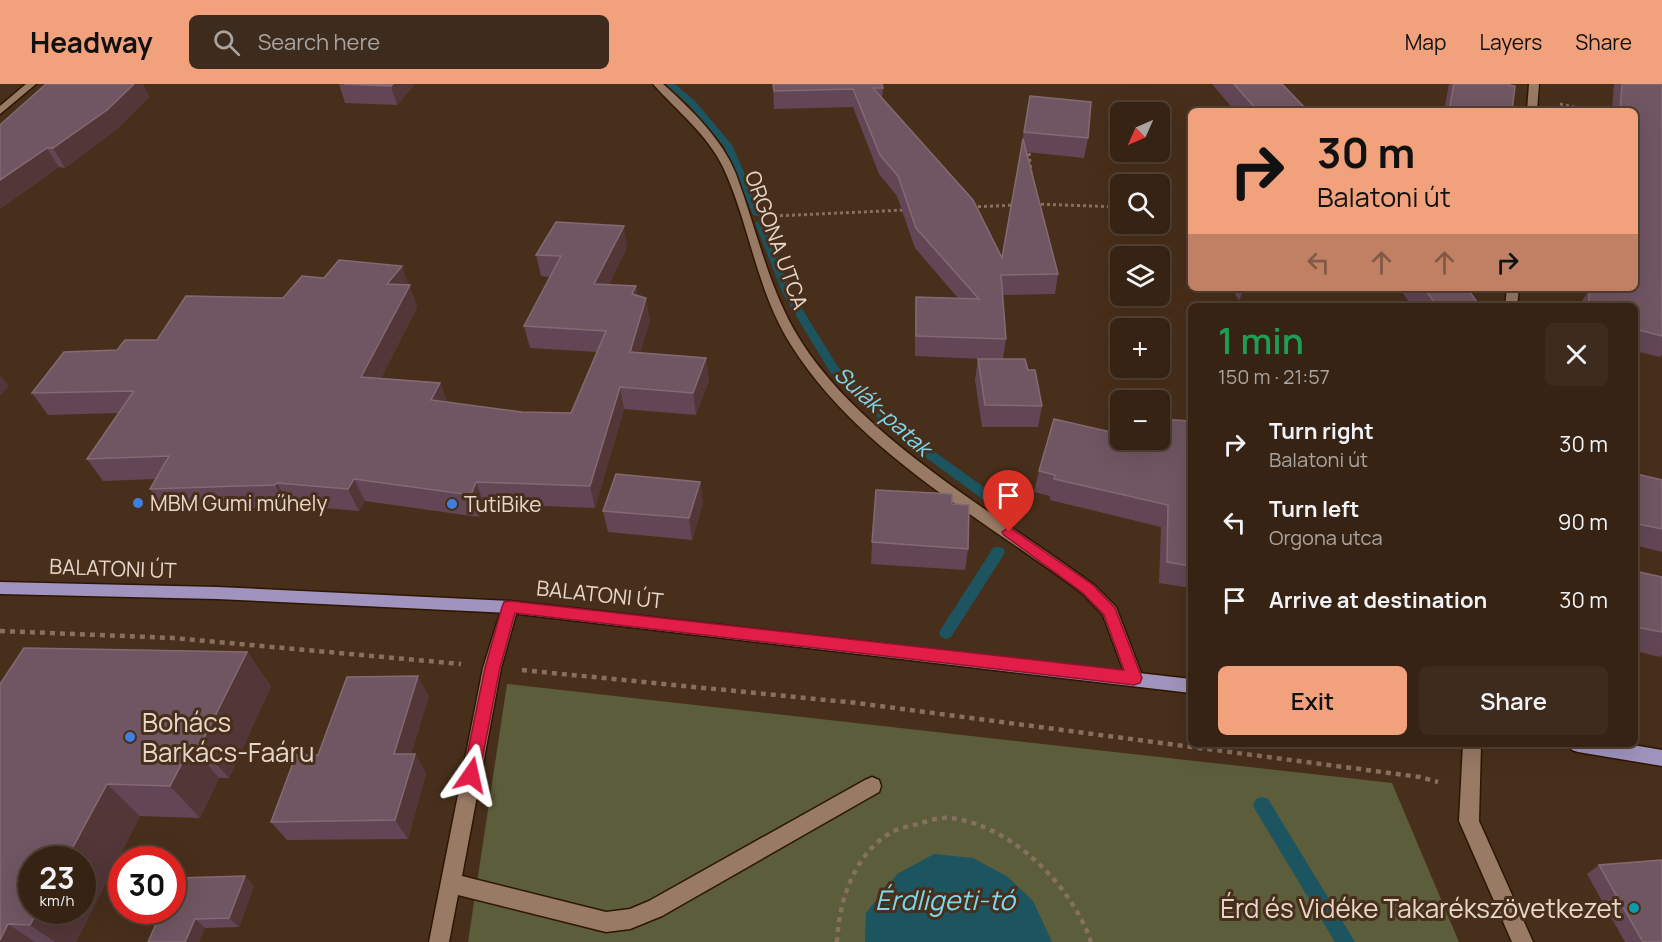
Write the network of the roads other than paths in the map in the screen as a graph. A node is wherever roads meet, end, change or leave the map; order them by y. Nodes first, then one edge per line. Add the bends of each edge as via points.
1 (31, 84) edge
2 (657, 84) edge
3 (1534, 84) edge
4 (1532, 108) edge
5 (0, 111) edge
6 (0, 588) edge
7 (510, 607) junction
8 (1134, 678) junction
9 (1188, 686) edge
10 (1472, 747) edge
11 (1596, 747) edge
12 (1662, 758) edge
13 (872, 786) dead end
14 (450, 883) junction
15 (439, 942) edge
16 (1523, 942) edge

1 - 5 street
2 - 8 street, ORGONA UTCA via 694,122 727,167 777,308 820,376 861,420 899,452 1088,589 1110,612
3 - 4 street
6 - 7 main road, BALATONI ÚT via 217,593
7 - 8 main road, BALATONI ÚT
7 - 14 street via 492,668
8 - 9 main road, BALATONI ÚT
10 - 16 street via 1469,821
11 - 12 main road
13 - 14 street via 655,909 630,919 606,922
14 - 15 street

